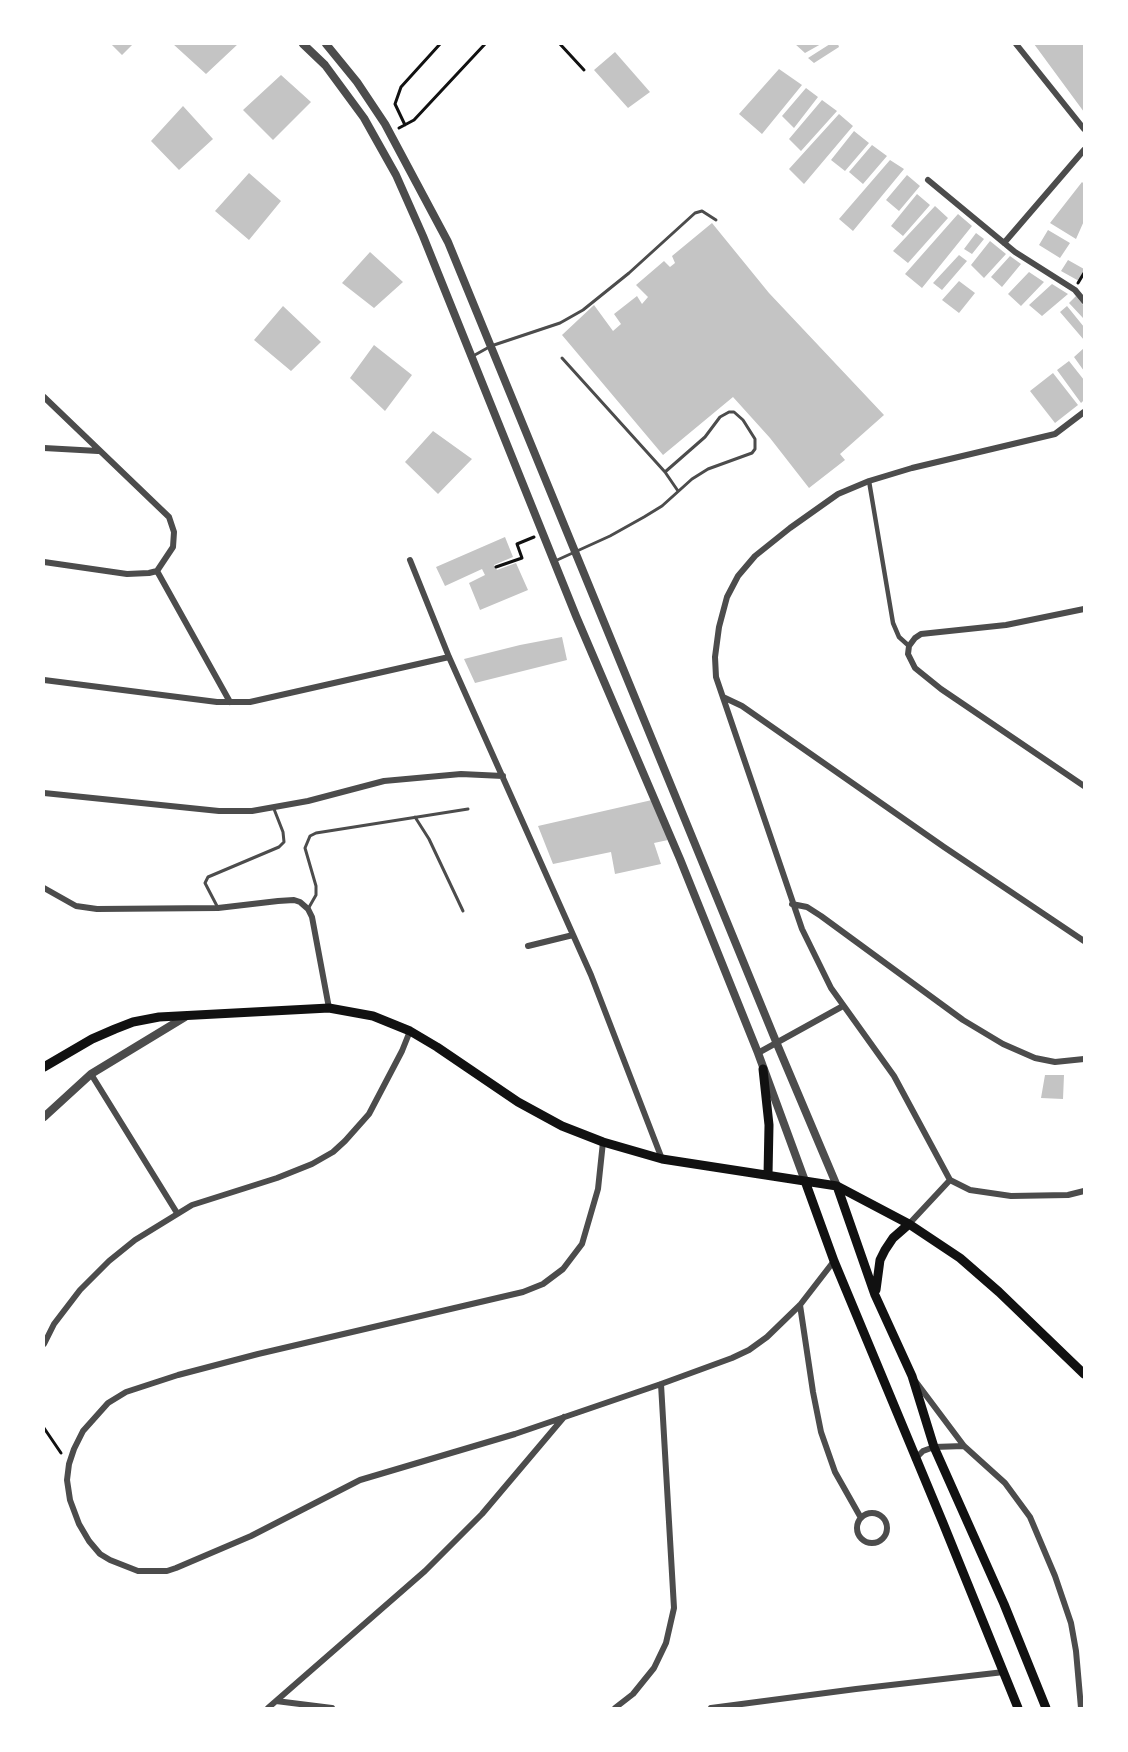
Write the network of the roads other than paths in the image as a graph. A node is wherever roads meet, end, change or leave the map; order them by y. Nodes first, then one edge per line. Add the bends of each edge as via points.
1 (303, 44) edge
2 (326, 44) edge
3 (1016, 44) edge
4 (1084, 129) edge
5 (1084, 150) edge
6 (928, 180) dead end
7 (716, 220) dead end
8 (1004, 243) junction
9 (1084, 301) edge
10 (491, 346) junction
11 (472, 356) junction
12 (562, 358) dead end
13 (44, 397) edge
14 (1084, 412) edge
15 (44, 448) edge
16 (99, 451) junction
17 (665, 472) junction
18 (869, 481) junction
19 (678, 491) junction
20 (576, 551) junction
21 (410, 560) dead end
22 (554, 561) junction
23 (44, 562) edge
24 (157, 570) junction
25 (1084, 609) edge
26 (909, 646) junction
27 (449, 657) junction
28 (44, 680) edge
29 (723, 698) junction
30 (230, 702) junction
31 (503, 776) junction
32 (1084, 786) edge
33 (44, 793) edge
34 (273, 807) junction
35 (468, 809) dead end
36 (415, 817) junction
37 (44, 888) edge
38 (792, 904) junction
39 (218, 908) junction
40 (308, 909) junction
41 (463, 911) dead end
42 (573, 934) junction
43 (1084, 941) edge
44 (528, 946) dead end
45 (843, 1006) junction
46 (329, 1008) junction
47 (185, 1017) junction
48 (410, 1031) junction
49 (777, 1044) junction
50 (758, 1053) junction
51 (1084, 1059) edge
52 (44, 1067) edge
53 (763, 1070) junction
54 (91, 1074) junction
55 (44, 1117) edge
56 (603, 1142) junction
57 (662, 1159) junction
58 (768, 1175) junction
59 (950, 1180) junction
60 (805, 1181) junction
61 (837, 1186) junction
62 (1084, 1191) edge
63 (177, 1213) junction
64 (909, 1224) junction
65 (834, 1261) junction
66 (875, 1295) junction
67 (800, 1305) junction
68 (44, 1344) edge
69 (1084, 1374) edge
70 (912, 1376) junction
71 (661, 1384) junction
72 (564, 1417) junction
73 (964, 1446) junction
74 (934, 1447) junction
75 (915, 1459) junction
76 (861, 1518) junction
77 (1004, 1672) junction
78 (276, 1701) junction
79 (268, 1708) edge
80 (332, 1708) edge
81 (615, 1708) edge
82 (711, 1708) edge
83 (1018, 1708) edge
84 (1046, 1708) edge
85 (1081, 1708) edge

1 - 11 street via 325,65 364,118 396,175
2 - 10 street via 390,133 448,242
3 - 4 street
5 - 8 street
6 - 8 street
7 - 10 lane via 702,211 695,213 583,310 560,323
8 - 9 street via 1075,290
10 - 11 lane
10 - 20 street
11 - 22 street
12 - 17 lane
13 - 16 street
14 - 18 street via 1055,434
15 - 16 street
16 - 24 street via 169,517 173,547
17 - 19 lane
17 - 19 lane via 705,437 724,414 734,412 743,420 755,439 752,453 708,469
18 - 26 street via 893,623 899,637
18 - 29 street via 838,494 790,528 755,556 738,576 727,597 715,657
19 - 20 lane via 644,517
20 - 22 lane
20 - 49 street
21 - 27 street
22 - 50 street
23 - 24 street via 127,574
24 - 30 street
25 - 26 street via 1006,625 932,632 915,638
26 - 32 street via 908,654 915,668 941,689
27 - 30 street via 250,702
27 - 31 street
28 - 30 street
29 - 38 street
29 - 43 street via 742,706
31 - 34 street via 461,774 384,781
31 - 42 street
33 - 34 street via 219,811
34 - 39 lane via 284,842 279,848 206,879
35 - 36 lane
36 - 40 lane via 310,836 305,848 316,895
36 - 41 lane
37 - 39 street via 76,906 97,909
38 - 45 street via 822,974
38 - 51 street via 821,916 963,1020 1004,1044 1055,1062
39 - 40 street via 294,900
40 - 46 street
42 - 44 street
42 - 57 street
45 - 49 street
45 - 59 street via 894,1076
46 - 47 main road
46 - 48 main road via 373,1016
47 - 52 main road via 133,1022 92,1039
47 - 54 street
48 - 56 main road via 518,1102
48 - 63 street via 369,1114 333,1152 277,1178
49 - 50 street
49 - 61 street
50 - 53 street
53 - 58 main road via 769,1125
53 - 60 street
54 - 55 street
54 - 63 street
56 - 57 main road
56 - 72 street via 598,1189 582,1244 563,1269 543,1284 523,1293 235,1360 126,1392 108,1402 89,1422 74,1449 67,1480 79,1524 94,1548 110,1560 138,1571 167,1571 251,1536 360,1480
57 - 58 main road
58 - 60 main road
59 - 62 street via 970,1190 1011,1196
59 - 64 street
60 - 61 main road
60 - 65 main road
61 - 64 main road
61 - 66 main road
63 - 68 street via 108,1262 80,1290
64 - 66 main road via 893,1238 880,1260
64 - 69 main road via 960,1258
65 - 67 street
65 - 75 main road
66 - 70 main road
67 - 71 street via 749,1350
67 - 76 street via 821,1432 836,1472
70 - 73 street
70 - 74 main road
71 - 72 street
71 - 81 street via 674,1608 666,1643 654,1668 633,1694
72 - 78 street via 482,1514 425,1571
73 - 74 street
73 - 85 street via 1005,1483 1030,1517 1071,1623
74 - 75 street
74 - 84 main road
75 - 77 main road
76 - 76 street via 857,1527 863,1539 876,1542 885,1537 888,1527 884,1518 875,1513
77 - 82 street
77 - 83 main road
78 - 79 street
78 - 80 street

